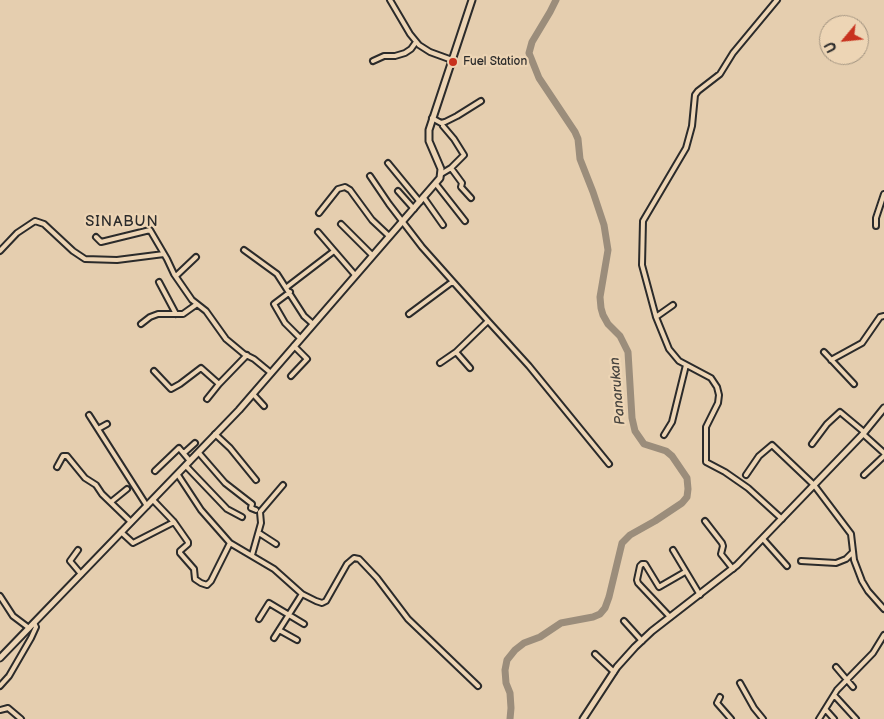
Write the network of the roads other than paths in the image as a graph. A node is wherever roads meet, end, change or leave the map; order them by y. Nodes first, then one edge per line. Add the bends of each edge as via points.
1 (390, 0) edge
2 (472, 0) edge
3 (777, 0) edge
4 (416, 42) junction
5 (452, 60) junction
6 (373, 61) dead end
7 (481, 101) dead end
8 (432, 118) junction
9 (443, 126) dead end
10 (388, 163) dead end
11 (451, 168) junction
12 (441, 174) junction
13 (370, 176) dead end
14 (436, 184) junction
15 (398, 191) dead end
16 (884, 194) edge
17 (472, 198) dead end
18 (422, 200) junction
19 (414, 209) junction
20 (319, 213) dead end
21 (465, 221) dead end
22 (402, 222) junction
23 (341, 224) dead end
24 (443, 225) dead end
25 (876, 226) dead end
26 (318, 232) dead end
27 (389, 236) junction
28 (96, 237) dead end
29 (244, 250) dead end
30 (0, 251) edge
31 (334, 251) junction
32 (164, 254) junction
33 (372, 255) junction
34 (196, 257) dead end
35 (355, 275) junction
36 (176, 276) junction
37 (159, 282) dead end
38 (452, 282) junction
39 (287, 286) junction
40 (290, 292) junction
41 (196, 304) junction
42 (673, 305) dead end
43 (176, 314) junction
44 (409, 314) dead end
45 (884, 316) edge
46 (656, 317) junction
47 (488, 322) junction
48 (141, 324) dead end
49 (312, 324) junction
50 (300, 338) junction
51 (294, 346) junction
52 (456, 352) junction
53 (824, 352) dead end
54 (247, 355) junction
55 (831, 360) junction
56 (440, 363) dead end
57 (686, 365) junction
58 (470, 368) dead end
59 (154, 370) dead end
60 (270, 373) junction
61 (291, 376) dead end
62 (219, 384) junction
63 (854, 384) dead end
64 (253, 394) junction
65 (207, 399) dead end
66 (264, 406) dead end
67 (884, 410) edge
68 (89, 415) dead end
69 (107, 424) dead end
70 (98, 429) junction
71 (864, 433) junction
72 (215, 434) junction
73 (664, 435) dead end
74 (195, 443) dead end
75 (812, 444) dead end
76 (184, 453) junction
77 (199, 453) junction
78 (884, 454) edge
79 (188, 464) junction
80 (609, 464) dead end
81 (57, 466) dead end
82 (155, 471) dead end
83 (746, 474) dead end
84 (178, 475) junction
85 (864, 475) dead end
86 (256, 480) dead end
87 (283, 485) dead end
88 (814, 485) junction
89 (127, 489) dead end
90 (154, 500) junction
91 (111, 502) junction
92 (147, 506) junction
93 (256, 510) dead end
94 (242, 517) dead end
95 (782, 519) junction
96 (705, 521) dead end
97 (131, 522) junction
98 (174, 522) junction
99 (121, 532) junction
100 (259, 533) junction
101 (763, 539) junction
102 (230, 543) junction
103 (276, 544) dead end
104 (78, 550) dead end
105 (673, 550) dead end
106 (853, 552) junction
107 (252, 555) junction
108 (801, 561) dead end
109 (787, 566) dead end
110 (733, 569) junction
111 (685, 572) junction
112 (81, 574) junction
113 (302, 594) junction
114 (700, 595) junction
115 (0, 596) edge
116 (884, 609) edge
117 (288, 615) junction
118 (670, 617) junction
119 (259, 619) dead end
120 (624, 621) dead end
121 (34, 623) junction
122 (304, 624) dead end
123 (29, 628) junction
124 (279, 630) junction
125 (884, 635) edge
126 (274, 638) dead end
127 (297, 640) dead end
128 (642, 641) junction
129 (594, 654) dead end
130 (1, 655) edge
131 (836, 667) dead end
132 (614, 672) junction
133 (846, 680) junction
134 (740, 683) dead end
135 (0, 686) edge
136 (478, 686) dead end
137 (853, 687) dead end
138 (834, 694) junction
139 (720, 697) dead end
140 (0, 710) edge
141 (826, 710) junction
142 (21, 719) edge
143 (583, 719) edge
144 (731, 719) edge
145 (763, 719) edge
146 (819, 719) edge
147 (834, 719) edge
148 (856, 719) edge

1 - 4 street
2 - 5 street
3 - 46 street via 733,53 720,74 695,94 686,148 644,219 643,270
4 - 5 street via 430,52
4 - 6 street via 405,53
5 - 8 street
7 - 8 street via 444,122
8 - 12 street via 429,141
9 - 11 street via 464,155
10 - 18 street
11 - 12 street
11 - 17 street
12 - 14 street
13 - 22 street
14 - 18 street
14 - 21 street
15 - 19 street
16 - 25 street
18 - 19 street
18 - 24 street
19 - 22 street
20 - 27 street via 338,189 345,187
22 - 27 street
22 - 38 street
23 - 33 street
26 - 31 street
27 - 33 street
28 - 32 street via 101,242 148,230
29 - 39 street via 272,269
30 - 32 street via 17,233 35,221 44,224 85,259 116,260
31 - 35 street
31 - 39 street
32 - 36 street
33 - 35 street
34 - 36 street
35 - 49 street
36 - 41 street
37 - 43 street
38 - 44 street
38 - 47 street
39 - 40 street
40 - 49 street
40 - 50 street via 274,304 285,323
41 - 43 street via 183,314
41 - 54 street via 226,339
42 - 46 street
43 - 48 street via 158,314
45 - 55 street via 880,317 862,344
46 - 57 street via 669,349
47 - 52 street
47 - 80 street via 529,366
49 - 50 street
50 - 51 street
51 - 60 street
51 - 61 street via 307,358
52 - 56 street
52 - 58 street
53 - 55 street
54 - 60 street
54 - 62 street
55 - 63 street
57 - 73 street via 672,422
57 - 95 street via 712,378 718,390 718,403 706,427 706,462 748,488
59 - 62 street via 171,389 201,368
60 - 64 street
62 - 65 street
64 - 66 street
64 - 72 street
67 - 71 street
68 - 70 street
69 - 70 street
70 - 92 street
71 - 75 street via 841,412 826,424
71 - 78 street
71 - 88 street
72 - 77 street
72 - 86 street
74 - 76 street
76 - 79 street
76 - 82 street via 179,448
77 - 79 street
77 - 93 street via 225,483
78 - 85 street
79 - 84 street
79 - 94 street via 227,509
81 - 91 street via 61,458 67,456
83 - 88 street via 771,445
84 - 90 street
84 - 102 street via 201,510
87 - 100 street via 260,512
88 - 95 street
88 - 106 street via 851,534
89 - 91 street
90 - 92 street
90 - 98 street
91 - 97 street
92 - 97 street
95 - 101 street
96 - 110 street via 722,543 721,553
97 - 99 street
98 - 99 street via 133,543
98 - 102 street via 188,543 180,553 194,569 195,579 205,585 211,581
99 - 112 street
100 - 103 street
100 - 107 street
101 - 109 street
101 - 110 street
102 - 107 street
104 - 112 street via 70,561
105 - 111 street
106 - 108 street via 836,564
106 - 116 street via 868,591
107 - 113 street
110 - 114 street
111 - 114 street
111 - 118 street via 659,587 645,564 640,566 638,583
112 - 121 street
113 - 117 street
113 - 136 street via 319,603 326,601 347,564 354,558 358,559 408,619
114 - 118 street
115 - 123 street via 12,616
117 - 119 street via 269,602
117 - 122 street
117 - 124 street
118 - 128 street
120 - 128 street
121 - 123 street
121 - 135 street via 36,627 31,638
123 - 130 street
124 - 126 street
124 - 127 street
125 - 133 street via 870,657
128 - 132 street
129 - 132 street
131 - 133 street
132 - 143 street
133 - 137 street
133 - 138 street
134 - 145 street
138 - 141 street
138 - 148 street
139 - 144 street via 716,703
140 - 142 street via 8,708
141 - 146 street
141 - 147 street

